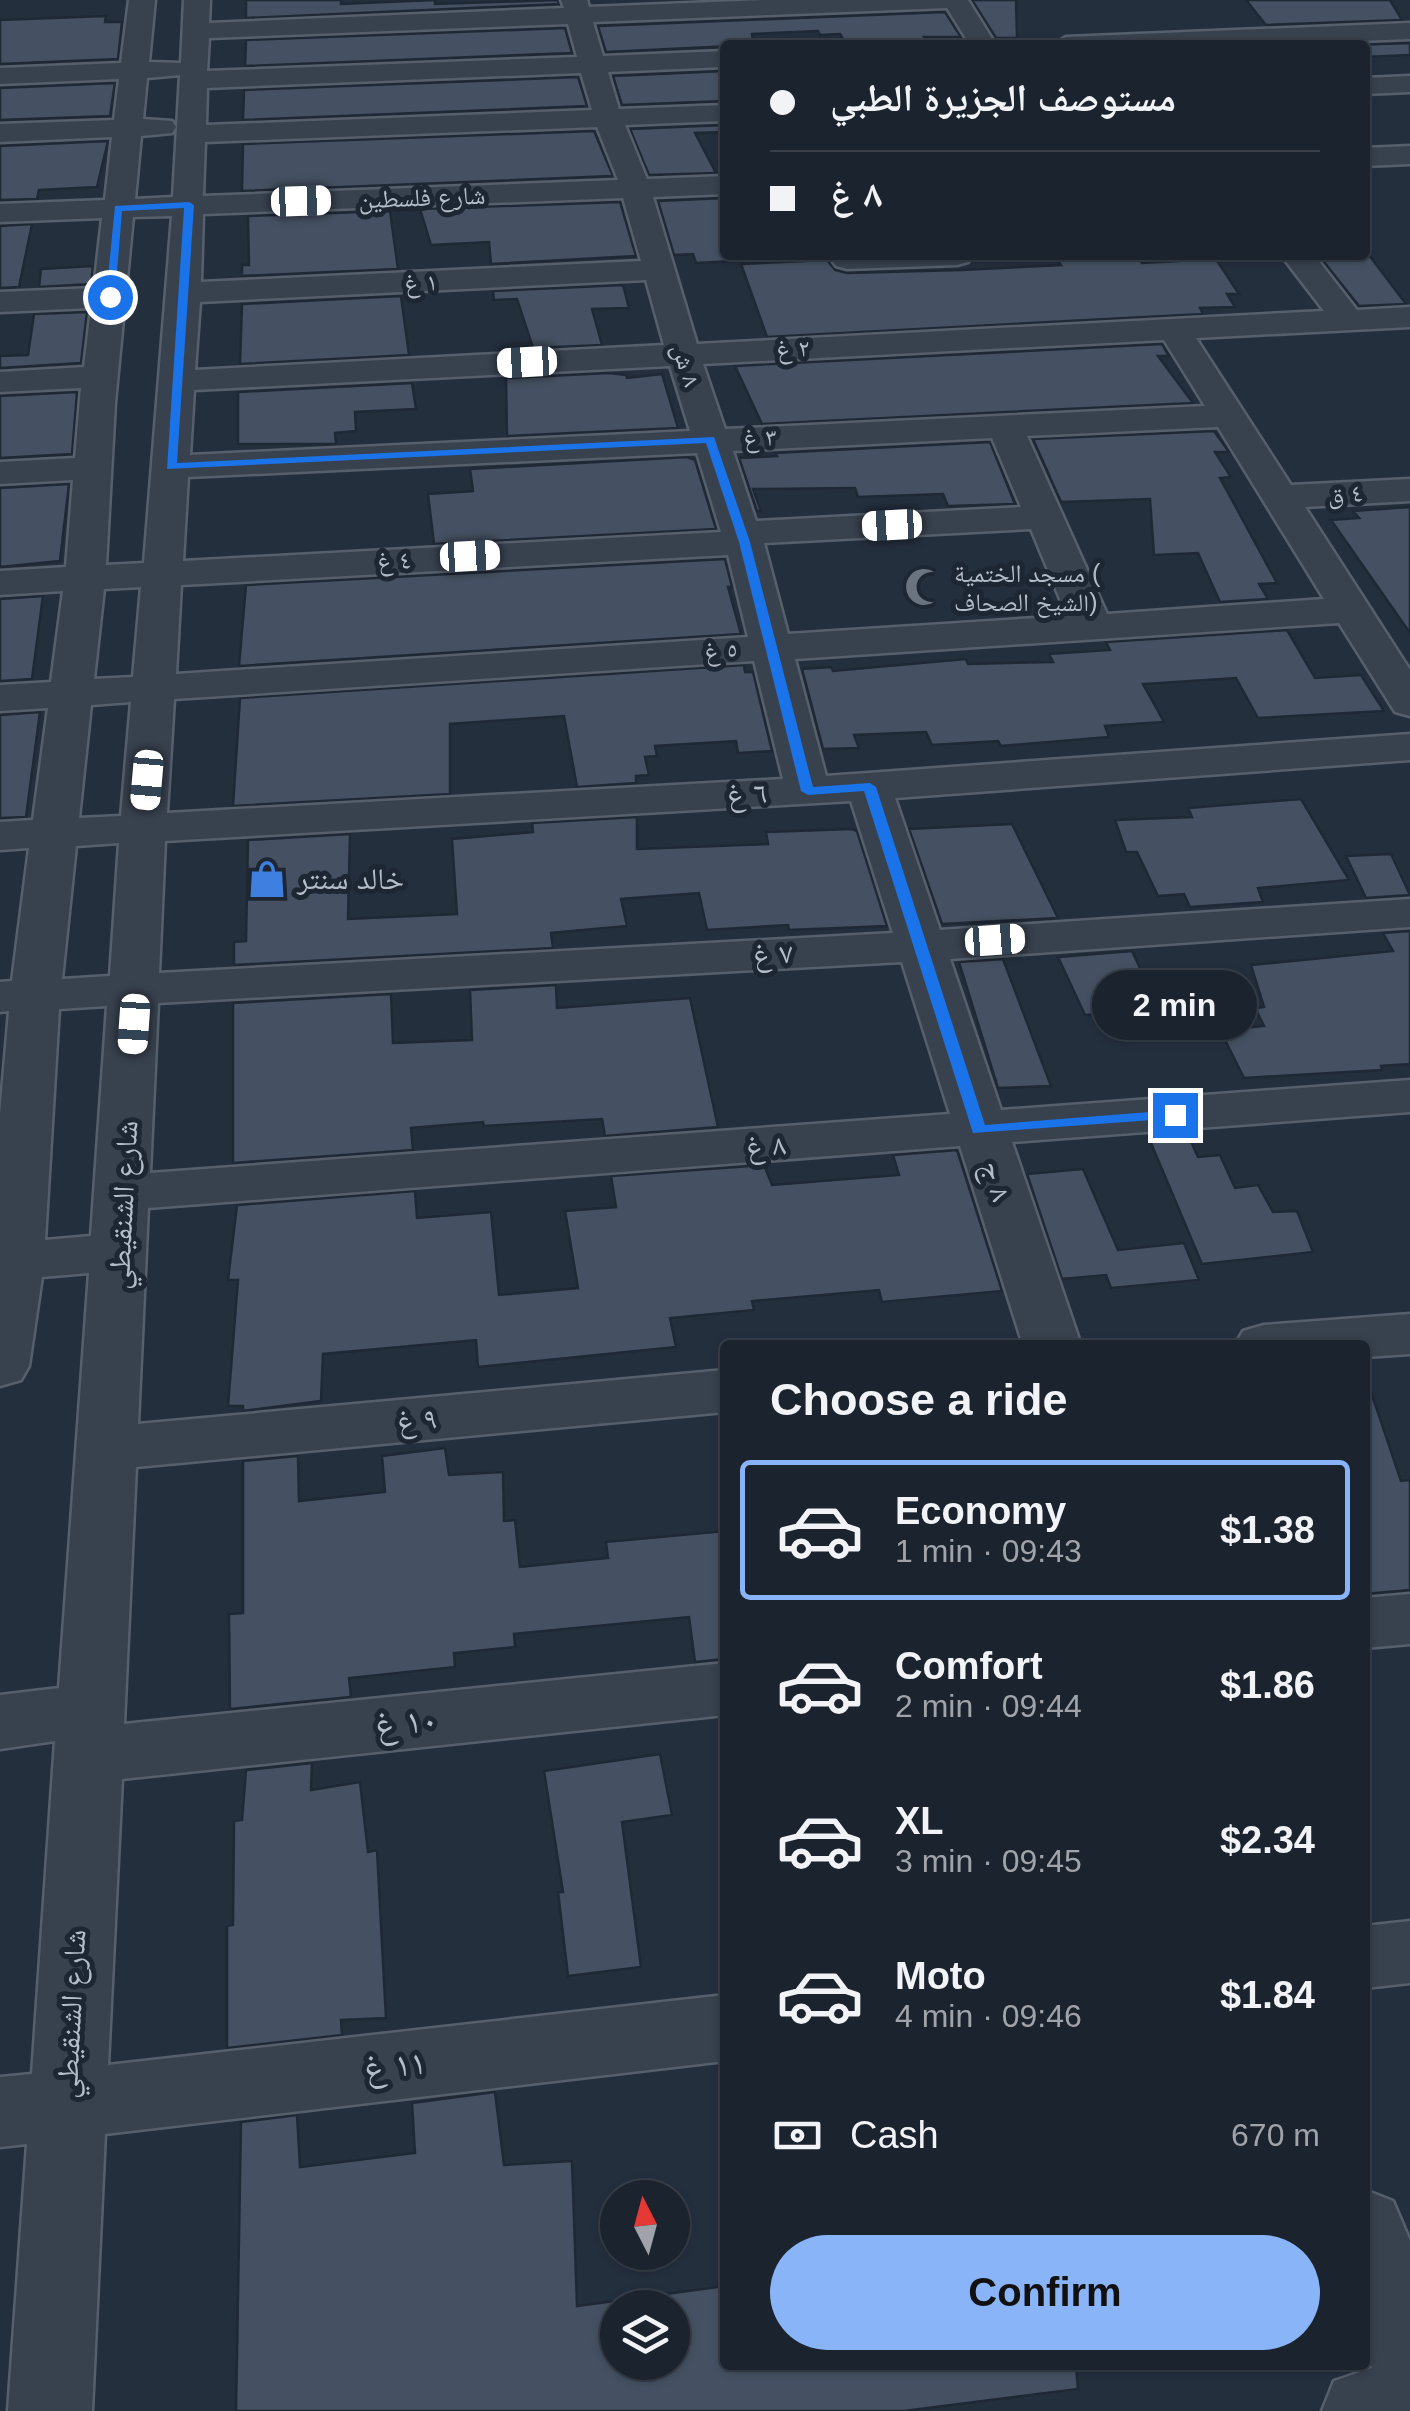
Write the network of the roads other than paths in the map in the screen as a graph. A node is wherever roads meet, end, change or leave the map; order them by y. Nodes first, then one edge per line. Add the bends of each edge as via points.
1 (142, 0) edge
2 (151, 0) edge
3 (954, 0) edge
4 (576, 8) edge
5 (1277, 12) dead end
6 (1410, 31) edge
7 (1300, 36) junction
8 (980, 40) edge
9 (1214, 40) edge
10 (720, 58) edge
11 (596, 64) junction
12 (193, 75) edge
13 (0, 76) edge
14 (1410, 84) edge
15 (1370, 86) edge
16 (131, 96) junction
17 (720, 113) edge
18 (608, 118) junction
19 (0, 133) edge
20 (1370, 157) edge
21 (1406, 159) edge
22 (720, 185) edge
23 (636, 189) junction
24 (189, 205) junction
25 (118, 208) junction
26 (0, 213) edge
27 (847, 260) edge
28 (1301, 260) edge
29 (658, 270) junction
30 (0, 302) edge
31 (183, 306) junction
32 (109, 310) junction
33 (1410, 317) edge
34 (1348, 320) junction
35 (1172, 328) junction
36 (884, 342) junction
37 (683, 354) junction
38 (0, 382) edge
39 (99, 390) junction
40 (175, 390) junction
41 (1229, 416) junction
42 (1005, 428) junction
43 (710, 439) junction
44 (0, 473) edge
45 (171, 482) junction
46 (93, 484) junction
47 (1410, 490) edge
48 (1280, 497) junction
49 (1044, 516) junction
50 (743, 538) junction
51 (164, 572) junction
52 (86, 578) junction
53 (0, 584) edge
54 (1348, 610) junction
55 (1093, 628) junction
56 (772, 647) junction
57 (154, 688) junction
58 (70, 695) junction
59 (0, 698) edge
60 (1410, 703) edge
61 (1405, 755) edge
62 (870, 787) junction
63 (808, 791) junction
64 (144, 829) junction
65 (54, 832) junction
66 (0, 836) edge
67 (1410, 913) edge
68 (919, 946) junction
69 (136, 991) junction
70 (18, 996) edge
71 (1410, 1096) edge
72 (979, 1130) junction
73 (121, 1193) junction
74 (11, 1196) edge
75 (120, 1252) junction
76 (16, 1261) junction
77 (1410, 1334) edge
78 (1050, 1340) edge
79 (1330, 1340) edge
80 (0, 1366) edge
81 (720, 1392) edge
82 (109, 1448) junction
83 (1410, 1619) edge
84 (1370, 1623) edge
85 (720, 1688) edge
86 (0, 1722) edge
87 (88, 1732) junction
88 (1410, 1952) edge
89 (1370, 1957) edge
90 (720, 2029) edge
91 (33, 2106) edge
92 (1370, 2242) edge
93 (1410, 2360) edge
94 (1410, 2404) edge
95 (50, 2411) edge
96 (1364, 2411) edge

1 - 2 street
1 - 16 street
3 - 4 street
3 - 8 street
4 - 11 street, ٨ ش
4 - 12 street
5 - 7 street
6 - 7 street
7 - 9 street
10 - 11 street
11 - 12 street
11 - 18 street, ٨ ش
12 - 16 street
12 - 16 street
12 - 18 street
12 - 24 street, شارع الشنقيطي
13 - 16 street
14 - 15 street
16 - 19 street
16 - 25 street
17 - 18 street
18 - 23 street, ٨ ش
20 - 21 street
22 - 23 street, شارع فلسطين
23 - 24 street, شارع فلسطين
23 - 29 street, ٨ ش
24 - 25 street, شارع فلسطين
24 - 31 street, شارع الشنقيطي
25 - 26 street, شارع فلسطين
25 - 32 street
27 - 36 street
28 - 34 street
29 - 31 street, ١ غ
29 - 37 street, ٨ ش
30 - 32 street, ١ غ
31 - 32 street, ١ غ
31 - 40 street, شارع الشنقيطي
32 - 39 street
33 - 34 street, ٢ غ
34 - 35 street, ٢ غ
35 - 36 street, ٢ غ
35 - 41 street
36 - 37 street, ٢ غ
37 - 40 street, ٢ غ
37 - 43 street, ٨ ش
38 - 39 street, ٢ غ
39 - 40 street, ٢ غ
39 - 46 street
40 - 45 street, شارع الشنقيطي
41 - 42 street, ٣ غ
41 - 48 street
42 - 43 street, ٣ غ
42 - 49 street
43 - 45 street, ٣ غ
43 - 50 street, ٨ ش
44 - 46 street, ٣ غ
45 - 46 street, ٣ غ
45 - 51 street, شارع الشنقيطي
46 - 52 street
47 - 48 street, ٤ ق
48 - 54 street
49 - 50 street, ٤ غ
49 - 55 street
50 - 51 street, ٤ غ
50 - 56 street, ٨ ش
51 - 52 street, ٤ غ
51 - 57 street, شارع الشنقيطي
52 - 53 street, ٤ غ
52 - 58 street
54 - 55 street, ٥ غ
54 - 60 street
55 - 56 street, ٥ غ
56 - 57 street, ٥ غ
56 - 63 street, ٨ ش
57 - 58 street, ٥ غ
57 - 64 street, شارع الشنقيطي
58 - 59 street, ٥ غ
58 - 65 street
61 - 62 street, ٦ غ
62 - 63 street, ٦ غ
62 - 68 street, ٨ ج
63 - 64 street, ٦ غ
64 - 65 street, ٦ غ
64 - 69 street, شارع الشنقيطي
65 - 66 street, ٦ غ
65 - 70 street
67 - 68 street, ٧ غ
68 - 69 street, ٧ غ
68 - 72 street, ٨ ج
69 - 70 street, ٧ غ
69 - 73 street, شارع الشنقيطي
70 - 74 street
71 - 72 street, ٨ غ
72 - 73 street, ٨ غ
72 - 78 street, ٨ ج
73 - 75 street, شارع الشنقيطي
74 - 76 street
75 - 76 street
75 - 82 street, شارع الشنقيطي
76 - 80 street
77 - 79 street
81 - 82 street, ٩ غ
82 - 87 street, شارع الشنقيطي
83 - 84 street
85 - 87 street, ١٠ غ
86 - 87 street, ١٠ غ
87 - 91 street, شارع الشنقيطي
88 - 89 street
90 - 91 street, ١١ غ
91 - 95 street, شارع الشنقيطي
92 - 93 street
94 - 96 street

